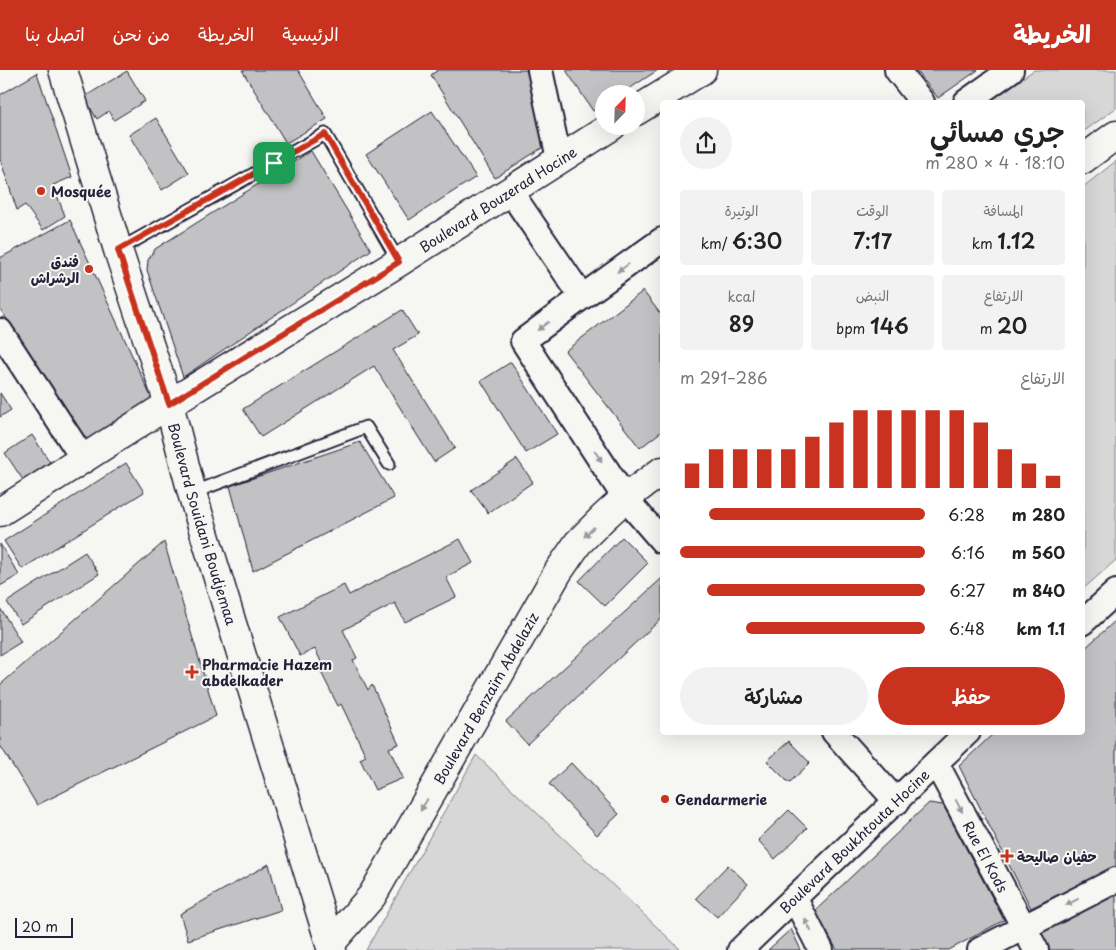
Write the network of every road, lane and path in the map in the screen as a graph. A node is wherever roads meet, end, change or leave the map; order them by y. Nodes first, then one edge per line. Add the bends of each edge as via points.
1 (63, 70) edge
2 (540, 70) edge
3 (702, 70) edge
4 (897, 70) edge
5 (1011, 70) edge
6 (920, 100) edge
7 (969, 100) edge
8 (645, 105) edge
9 (598, 135) edge
10 (1116, 135) edge
11 (1085, 158) edge
12 (559, 159) junction
13 (510, 191) junction
14 (660, 241) edge
15 (118, 250) junction
16 (399, 262) junction
17 (582, 297) junction
18 (0, 331) edge
19 (169, 404) junction
20 (84, 460) junction
21 (390, 464) dead end
22 (660, 472) edge
23 (192, 493) junction
24 (625, 498) junction
25 (0, 512) edge
26 (660, 539) edge
27 (1116, 592) edge
28 (1085, 621) edge
29 (837, 735) edge
30 (965, 735) edge
31 (936, 763) junction
32 (896, 802) junction
33 (1116, 880) edge
34 (795, 899) junction
35 (1024, 927) junction
36 (331, 947) edge
37 (740, 950) edge
38 (821, 950) edge
39 (980, 950) edge
40 (1036, 950) edge

1 - 15 main road, Boulevard Souidani Boudjemaa
2 - 12 street
3 - 8 main road
4 - 6 street
5 - 7 street
9 - 12 main road, Boulevard Bouzerad Hocine
10 - 11 main road
12 - 13 main road, Boulevard Bouzerad Hocine
13 - 16 main road, Boulevard Bouzerad Hocine
13 - 17 street
14 -> 17 street
15 - 16 lane via 325,134
15 - 19 main road, Boulevard Souidani Boudjemaa
16 - 19 main road, Boulevard Bouzerad Hocine
17 -> 24 street via 523,341
18 - 20 street
19 - 20 main road, Boulevard Bouzerad Hocine
19 - 23 main road, Boulevard Souidani Boudjemaa
20 - 25 main road, Boulevard Bouzerad Hocine
21 - 23 lane via 366,427
22 - 24 main road, Boulevard Benzaïm Abdelaziz
23 - 36 main road, Boulevard Souidani Boudjemaa
24 - 26 street
24 -> 36 main road, Boulevard Benzaïm Abdelaziz via 578,543 558,572 372,896
27 - 28 street
29 - 32 street
30 - 31 street, Boulevard Boukhtouta Hocine
31 - 32 street, Boulevard Boukhtouta Hocine
31 -> 35 street, Rue El Kods
32 - 34 street, Boulevard Boukhtouta Hocine
33 -> 35 street
34 - 37 street, Boulevard Boukhtouta Hocine
38 -> 34 street
35 - 39 street
35 - 40 street, Rue El Kods

